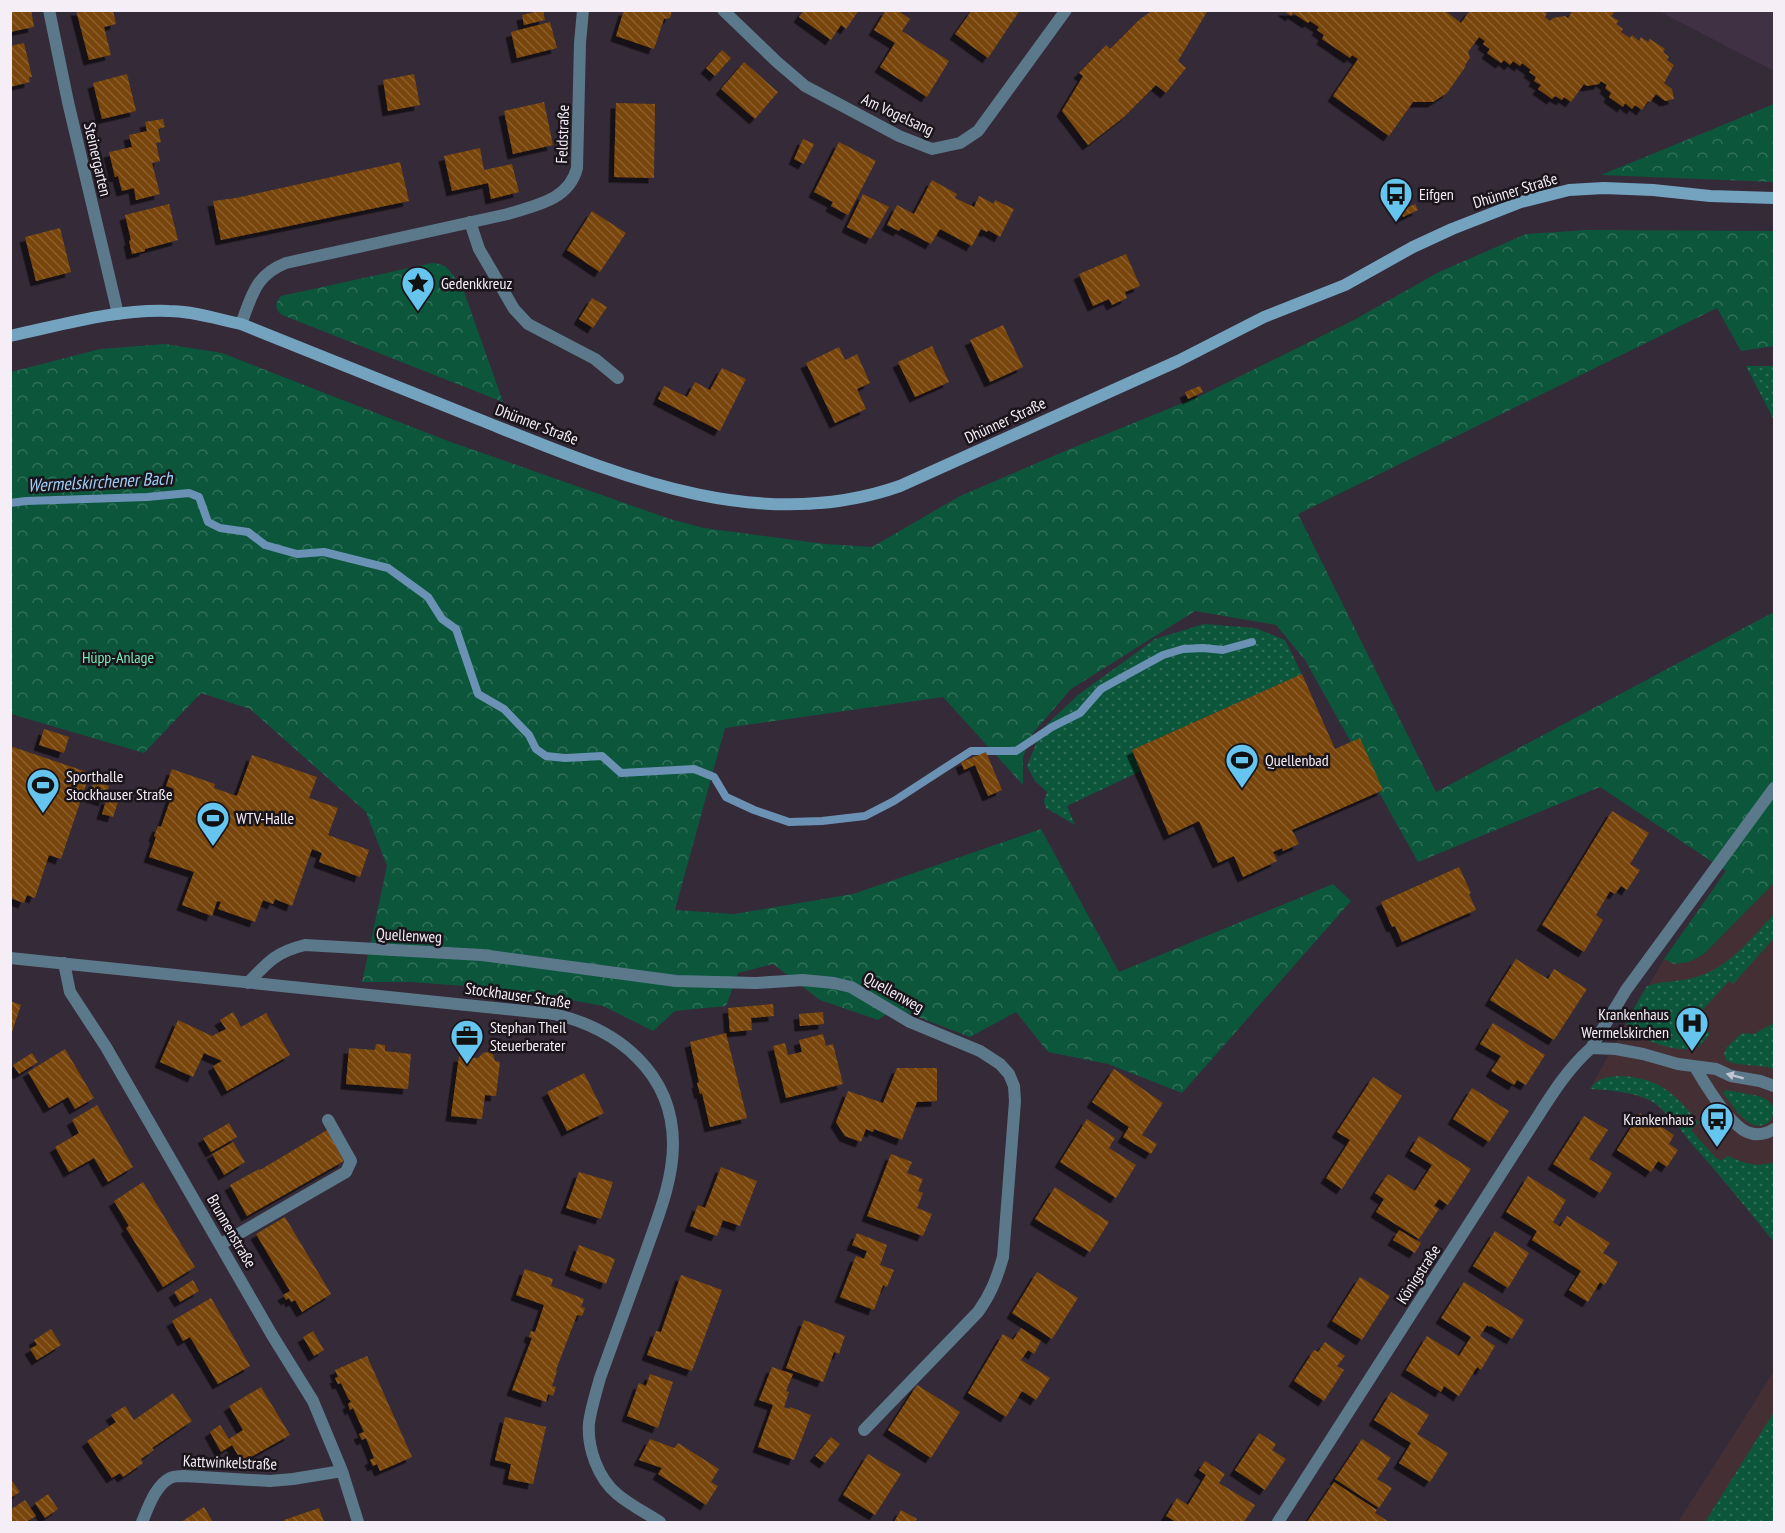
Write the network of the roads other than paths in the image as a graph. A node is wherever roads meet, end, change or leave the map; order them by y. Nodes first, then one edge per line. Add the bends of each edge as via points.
1 (49, 10) edge
2 (583, 10) edge
3 (723, 10) edge
4 (1066, 10) edge
5 (1774, 198) edge
6 (470, 222) junction
7 (118, 314) junction
8 (241, 324) junction
9 (10, 336) edge
10 (618, 378) dead end
11 (1774, 788) edge
12 (10, 958) edge
13 (64, 963) junction
14 (248, 983) junction
15 (1591, 1048) junction
16 (1695, 1067) junction
17 (1774, 1086) edge
18 (328, 1119) dead end
19 (1774, 1130) edge
20 (221, 1244) junction
21 (864, 1430) dead end
22 (342, 1471) junction
23 (142, 1522) edge
24 (358, 1522) edge
25 (660, 1522) edge
26 (1278, 1522) edge

1 - 7 street, Steinergarten
2 - 6 street, Feldstraße via 575,176 556,197
3 - 4 street, Am Vogelsang via 806,86 899,136 932,149 960,143 978,131
5 - 8 main road, Dhünner Straße via 1604,188 1569,190 1521,202 1452,229 1345,285 1264,317 1178,361 909,482 866,496 814,503 783,505 720,499 646,482
6 - 8 street via 274,268 262,277
6 - 10 street via 479,249 514,309 528,324 596,359
7 - 8 main road, Dhünner Straße via 171,311
7 - 9 main road, Dhünner Straße
11 - 15 street, Königstraße via 1626,990
12 - 13 street, Stockhauser Straße
13 - 14 street, Stockhauser Straße
13 - 20 street, Brunnenstraße via 70,992
14 - 21 street, Quellenweg via 272,958 305,945 482,955 676,981 834,983 851,987 910,1022 980,1051 1000,1064 1014,1086 1015,1101 1003,1257 997,1280 978,1312
14 - 25 street, Stockhauser Straße via 573,1018 627,1047 647,1068 662,1095 672,1126 671,1167 664,1199 600,1378 589,1425 592,1452 605,1481 616,1493
15 - 16 street via 1616,1048
15 - 26 street, Königstraße via 1574,1063 1535,1120
17 -> 16 street
16 - 19 street via 1741,1129 1758,1134
18 - 20 street via 351,1161 346,1172
20 - 22 street, Brunnenstraße via 313,1401
22 - 23 street, Kattwinkelstraße via 270,1481 171,1477 161,1485
22 - 24 street, Brunnenstraße

